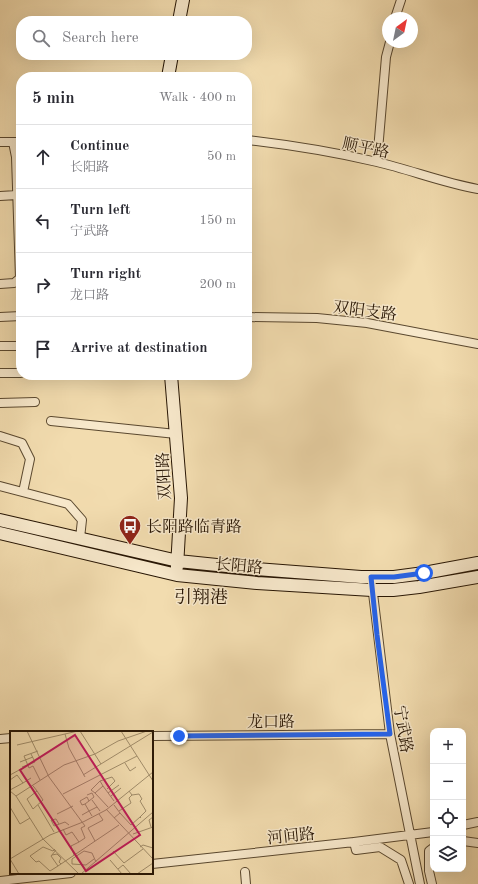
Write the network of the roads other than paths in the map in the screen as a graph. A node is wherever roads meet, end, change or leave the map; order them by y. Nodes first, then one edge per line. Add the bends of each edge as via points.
1 (183, 0) edge
2 (401, 0) edge
3 (398, 12) edge
4 (180, 16) edge
5 (388, 48) edge
6 (171, 60) edge
7 (169, 72) edge
8 (252, 141) edge
9 (0, 142) edge
10 (16, 142) edge
11 (377, 162) junction
12 (478, 189) edge
13 (16, 195) edge
14 (0, 196) edge
15 (16, 282) edge
16 (0, 284) edge
17 (16, 316) edge
18 (0, 317) edge
19 (252, 317) edge
20 (478, 344) edge
21 (0, 346) edge
22 (16, 346) edge
23 (16, 373) edge
24 (0, 374) edge
25 (171, 380) edge
26 (35, 402) dead end
27 (0, 403) edge
28 (51, 421) dead end
29 (176, 434) junction
30 (0, 436) edge
31 (0, 486) edge
32 (23, 492) junction
33 (0, 520) edge
34 (0, 533) edge
35 (80, 538) junction
36 (178, 561) junction
37 (478, 563) edge
38 (177, 575) junction
39 (371, 577) junction
40 (478, 577) edge
41 (372, 590) junction
42 (390, 734) junction
43 (153, 736) edge
44 (10, 738) edge
45 (0, 739) edge
46 (478, 822) edge
47 (466, 824) edge
48 (430, 832) edge
49 (409, 834) junction
50 (466, 841) edge
51 (354, 842) junction
52 (478, 843) edge
53 (430, 850) edge
54 (153, 864) edge
55 (245, 872) dead end
56 (62, 874) edge
57 (0, 881) edge
58 (246, 884) edge
59 (409, 884) edge
60 (420, 884) edge
61 (432, 884) edge

1 - 4 main road
2 - 3 street
5 - 11 street
6 - 7 main road
8 - 11 street, 顺平路
9 - 10 street
11 - 12 street, 顺平路
13 - 14 street
15 - 16 street
17 - 18 street
19 - 20 street, 双阳支路 via 317,318 367,323
21 - 22 street
23 - 24 street
25 - 29 main road, 双阳路
26 - 27 street
28 - 29 street
29 - 36 main road, 双阳路 via 181,498
30 - 32 street via 22,443 30,458
31 - 32 street
32 - 35 street via 68,504 82,520
33 - 35 main road, 长阳路
34 - 38 main road, 长阳路
35 - 36 main road, 长阳路
36 - 38 main road, 双阳路
36 - 39 main road, 长阳路
37 - 39 main road, 长阳路 via 394,577
38 - 41 main road, 长阳路
39 - 41 street, 宁武路
40 - 41 main road, 长阳路 via 418,587
41 - 42 street, 宁武路
42 - 43 street, 龙口路
42 - 49 street, 宁武路
44 - 45 street
46 - 47 street
48 - 49 street, 河间路
49 - 51 street, 河间路
49 - 60 street, 宁武路
50 - 52 street
51 - 54 street, 河间路
51 - 59 street via 356,850 380,847 402,860
53 - 61 street via 429,871
55 - 58 street
56 - 57 street

